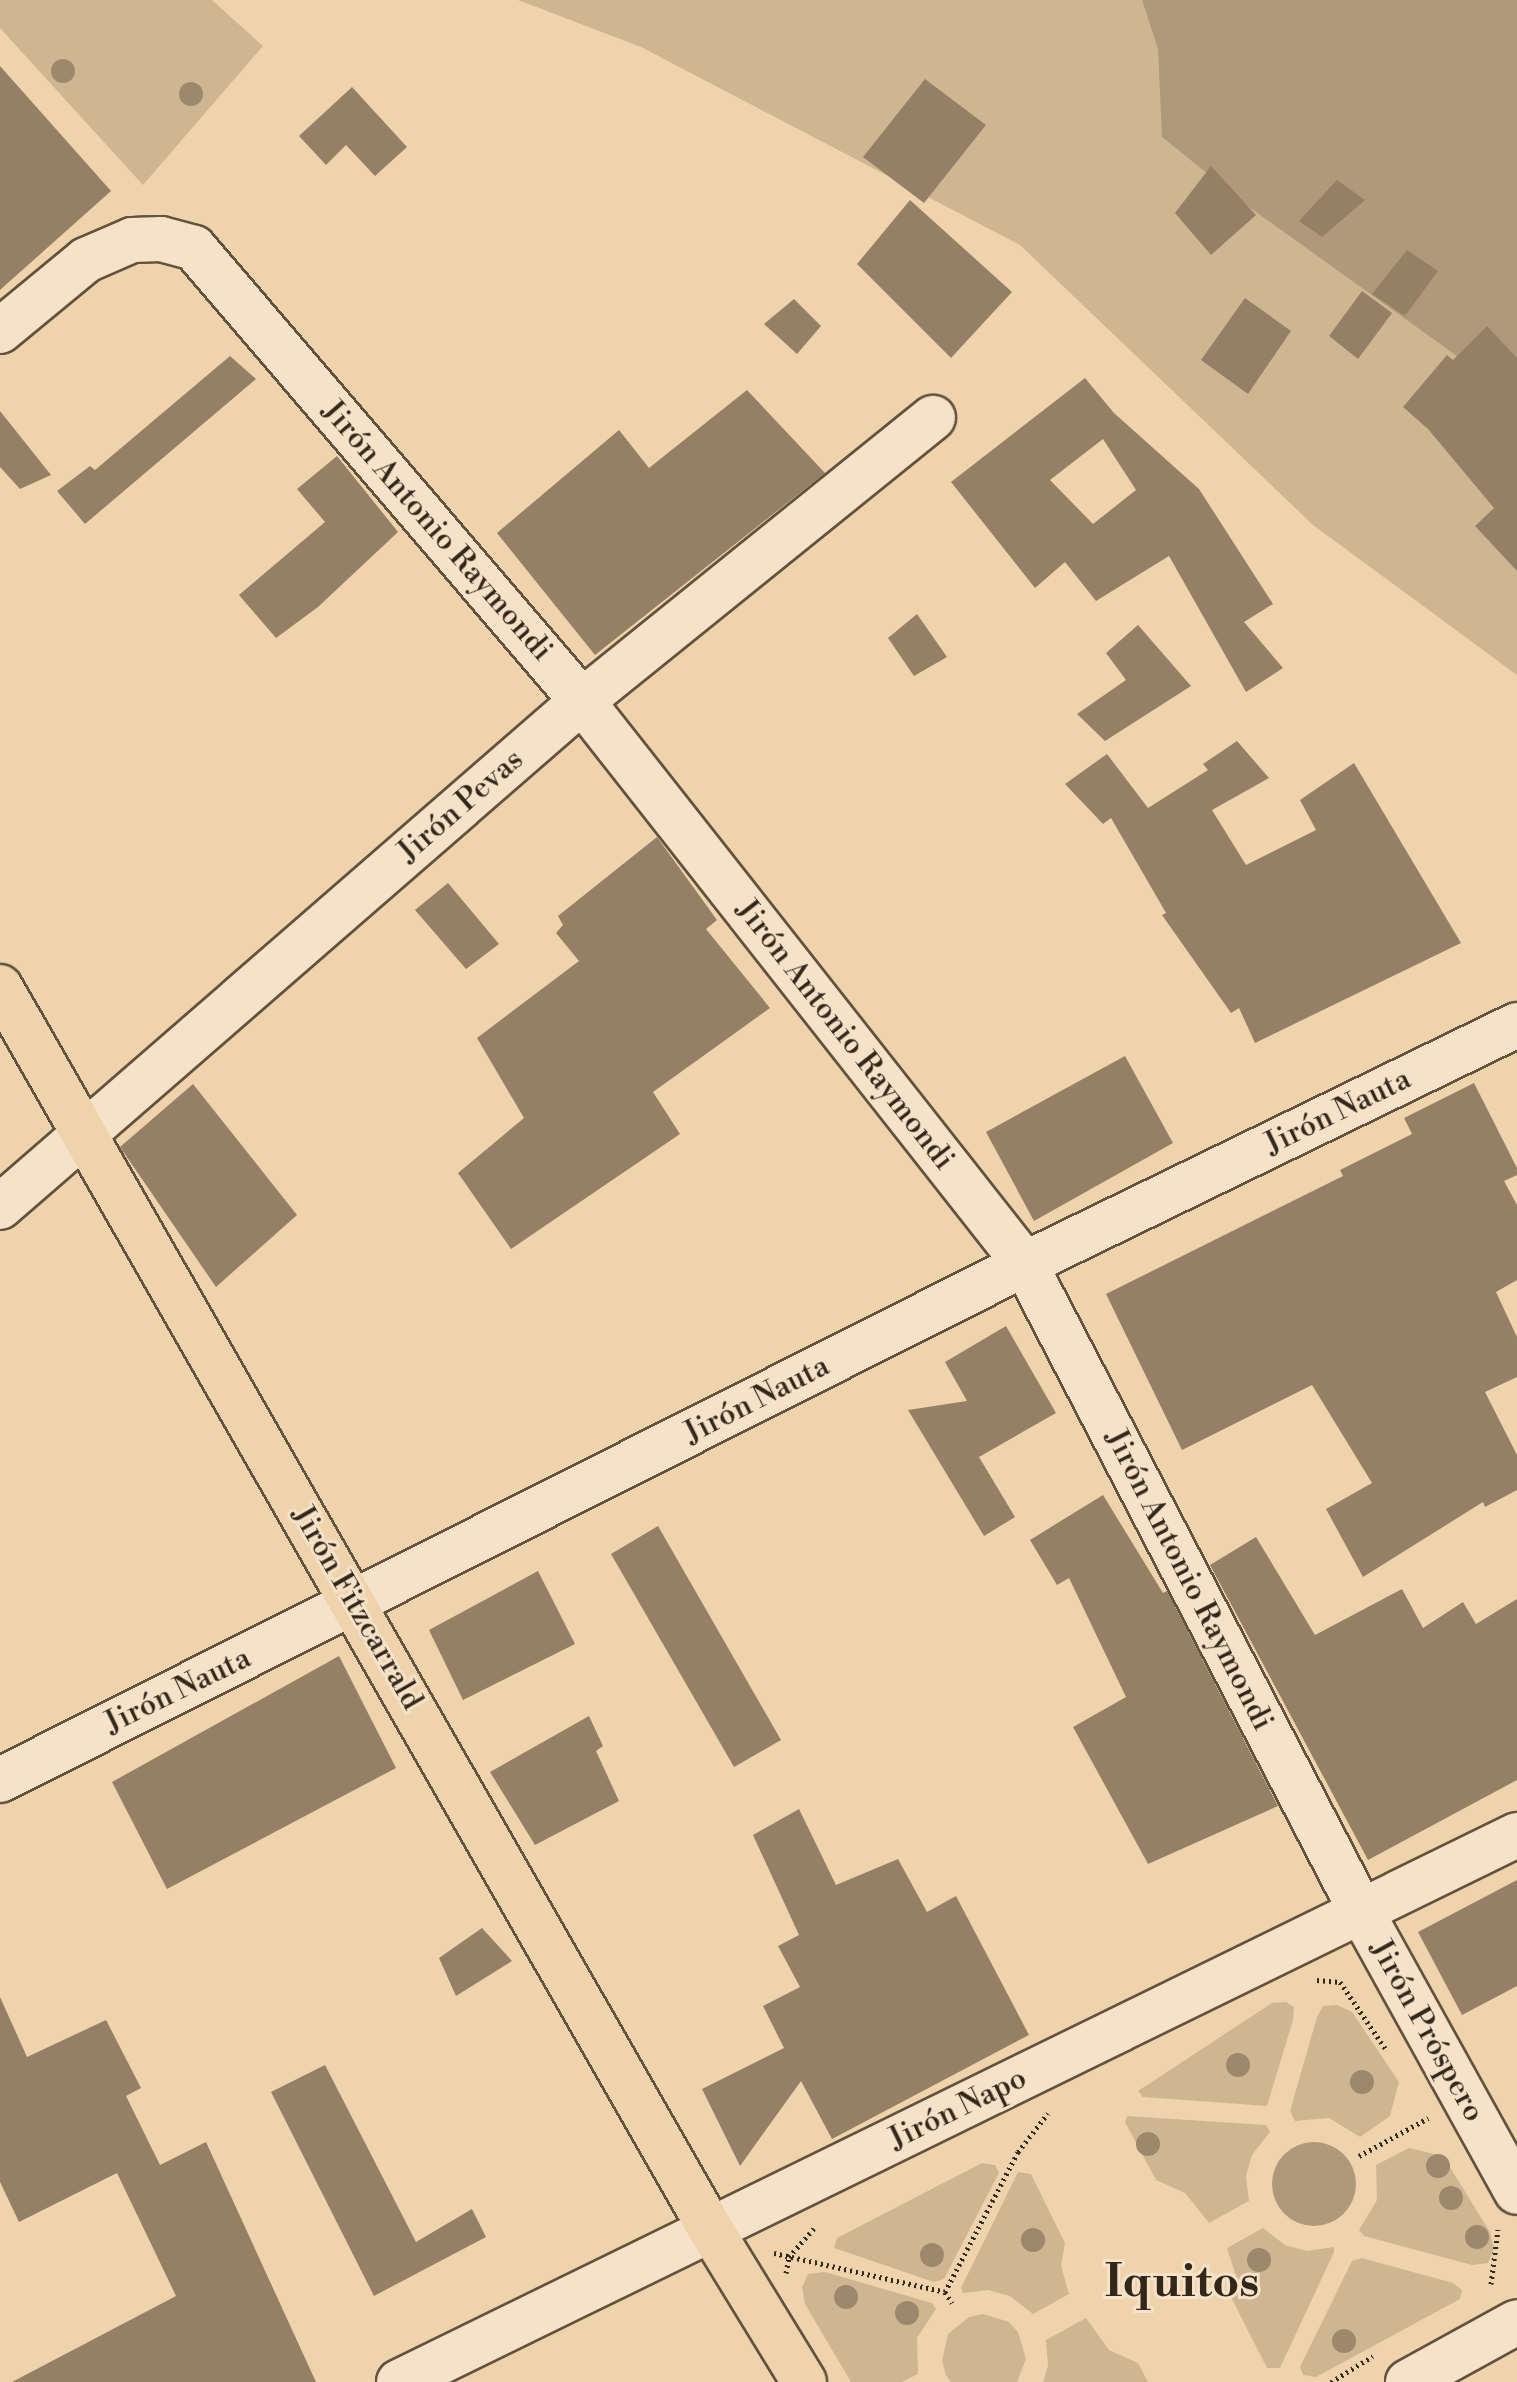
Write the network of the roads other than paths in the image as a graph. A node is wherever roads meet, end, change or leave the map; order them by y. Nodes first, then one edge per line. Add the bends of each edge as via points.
1 (0, 331) edge
2 (933, 418) dead end
3 (582, 701) junction
4 (0, 987) edge
5 (1517, 1025) edge
6 (85, 1136) junction
7 (0, 1207) edge
8 (1025, 1264) junction
9 (355, 1603) junction
10 (0, 1780) edge
11 (1517, 1835) edge
12 (1361, 1911) junction
13 (1505, 2207) edge
14 (711, 2230) junction
15 (1517, 2322) edge
16 (1396, 2365) edge
17 (399, 2382) edge
18 (804, 2382) edge

1 - 3 street, Jirón Antonio Raymondi via 86,260 132,240 161,239 194,248
2 - 3 street, Jirón Pevas
3 - 6 street, Jirón Pevas
3 - 8 street, Jirón Antonio Raymondi
4 - 6 main road, Jirón Fitzcarrald
5 - 8 street, Jirón Nauta
6 - 7 street, Jirón Pevas
6 - 9 main road, Jirón Fitzcarrald
8 - 9 street, Jirón Nauta
8 - 12 street, Jirón Antonio Raymondi
9 - 10 street, Jirón Nauta
9 - 14 main road, Jirón Fitzcarrald
11 - 12 street, Jirón Napo
12 - 13 street, Jirón Próspero
12 - 14 street, Jirón Napo
14 - 17 street, Jirón Napo
14 - 18 main road, Jirón Fitzcarrald
15 - 16 street

